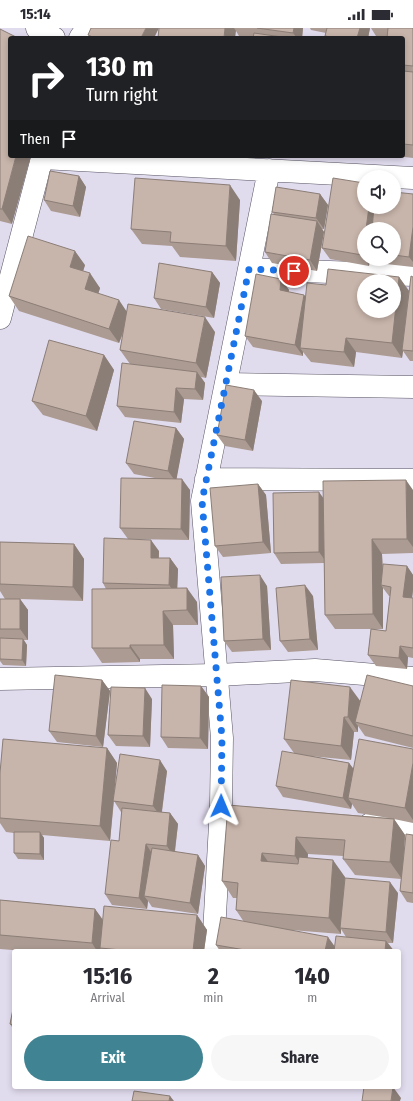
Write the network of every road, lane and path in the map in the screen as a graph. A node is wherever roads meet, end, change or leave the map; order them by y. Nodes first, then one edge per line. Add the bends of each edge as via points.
1 (37, 28) edge
2 (51, 36) edge
3 (42, 158) edge
4 (59, 158) edge
5 (269, 170) junction
6 (413, 178) edge
7 (249, 269) junction
8 (413, 275) edge
9 (0, 318) edge
10 (226, 384) junction
11 (413, 387) edge
12 (206, 479) junction
13 (413, 480) edge
14 (217, 675) junction
15 (413, 678) edge
16 (0, 679) edge
17 (221, 806) junction
18 (242, 809) edge
19 (353, 822) edge
20 (413, 829) edge
21 (213, 949) edge

1 - 2 street
3 - 9 street
4 - 5 street
5 - 6 street
5 - 7 street
7 - 8 street
7 - 10 street
10 - 11 street
10 - 12 street
12 - 13 street
12 - 14 street via 202,501
14 - 15 street via 315,670
14 - 16 street
14 - 17 street via 222,738
17 - 18 street
17 - 21 street
19 - 20 street

